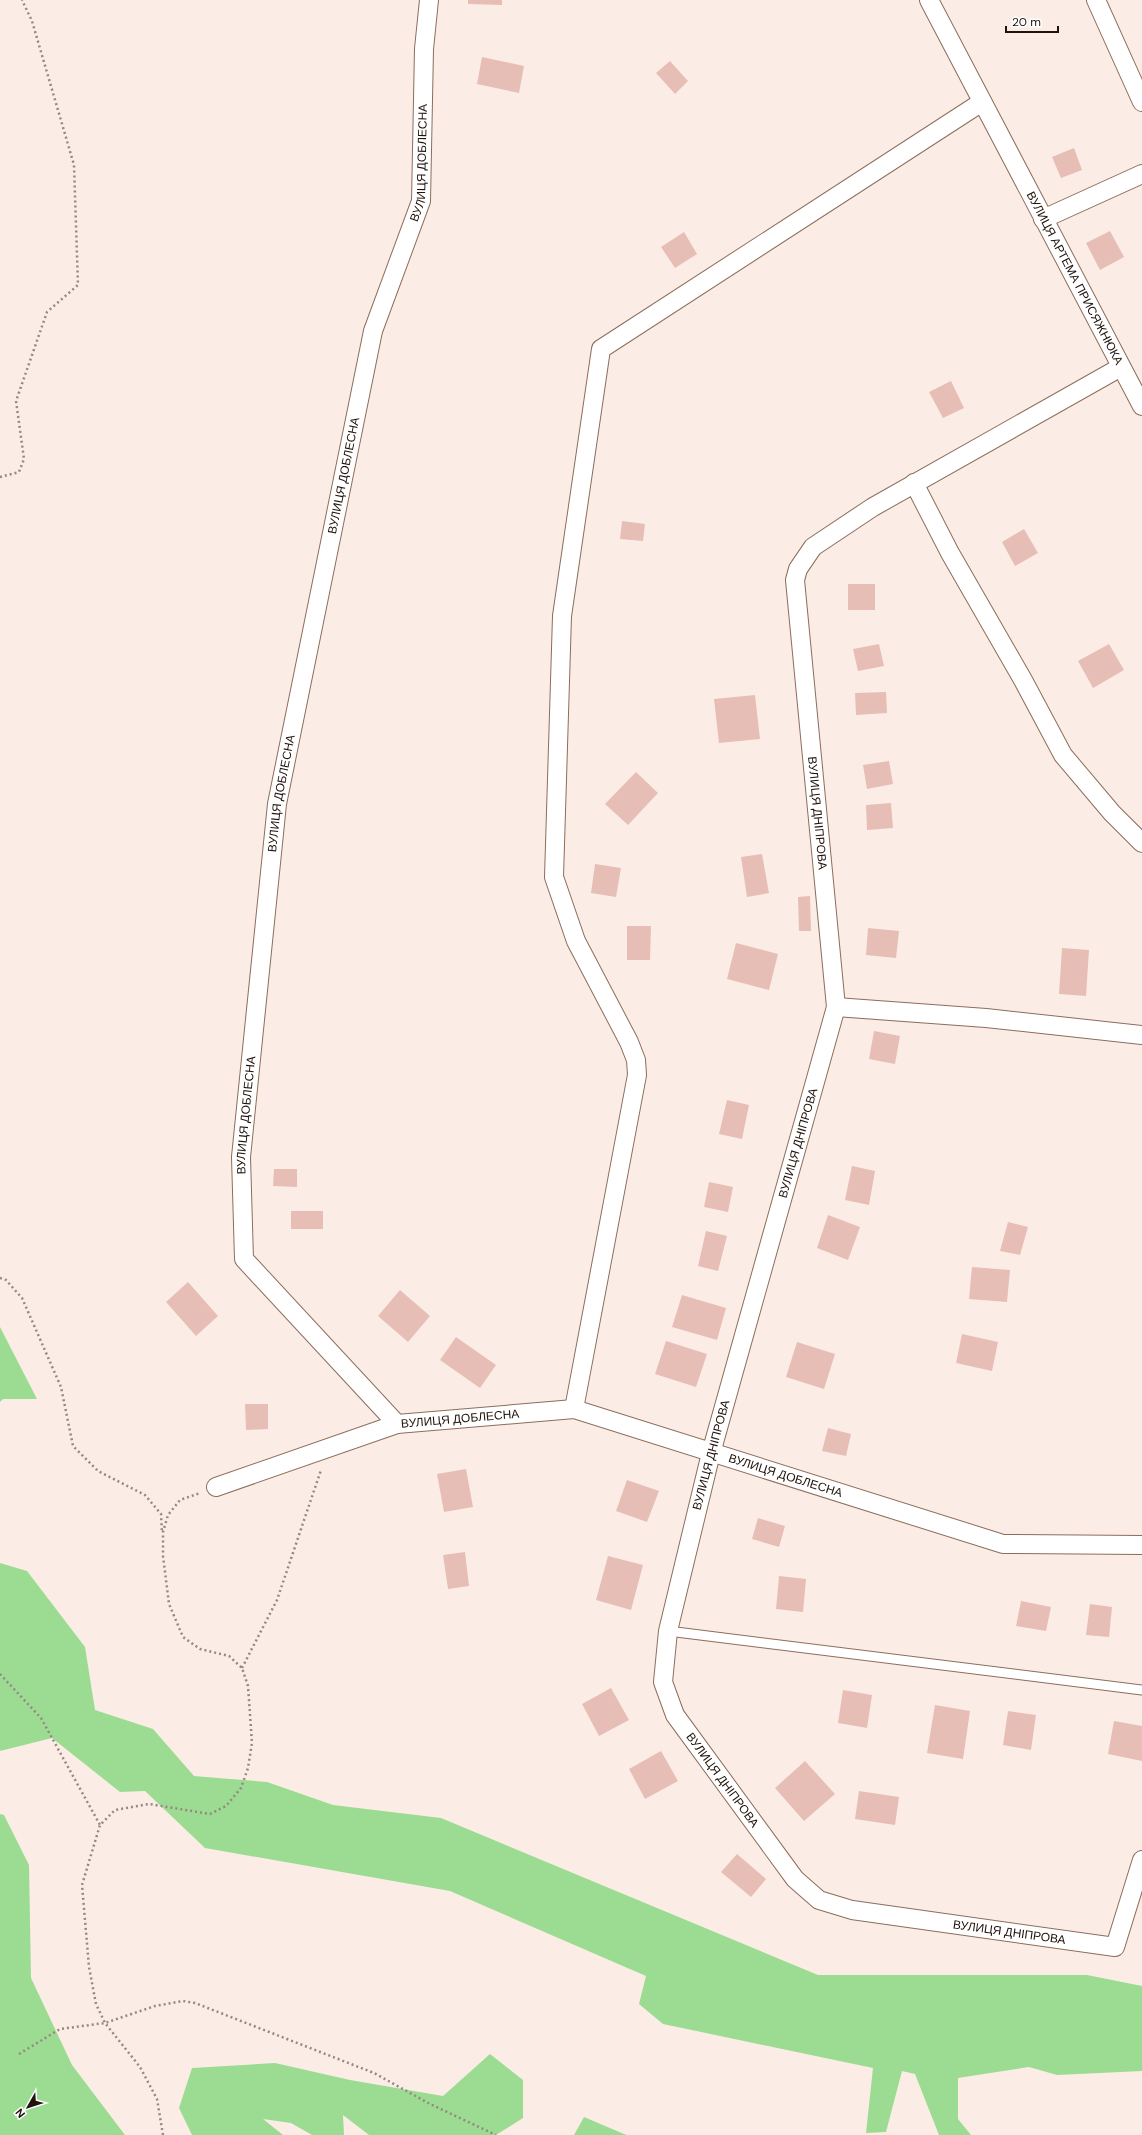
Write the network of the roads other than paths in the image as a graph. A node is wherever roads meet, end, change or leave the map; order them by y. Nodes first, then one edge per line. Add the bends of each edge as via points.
1 (429, 0) edge
2 (929, 0) edge
3 (1096, 0) edge
4 (982, 102) junction
5 (1142, 102) edge
6 (1142, 174) edge
7 (1043, 219) junction
8 (1121, 367) junction
9 (1142, 406) edge
10 (914, 483) junction
11 (795, 580) joint
12 (1142, 843) edge
13 (836, 1007) junction
14 (1142, 1035) edge
15 (574, 1409) junction
16 (397, 1424) junction
17 (711, 1453) junction
18 (216, 1487) road end
19 (1142, 1546) edge
20 (668, 1631) junction
21 (1142, 1690) edge
22 (1142, 1860) edge

1 - 16 street, ВУЛИЦЯ ДОБЛЕСНА via 424,49 421,201 373,331 277,804 241,1157 244,1259
2 - 4 street, ВУЛИЦЯ АРТЕМА ПРИСЯЖНЮКА
3 - 5 street
4 - 7 street, ВУЛИЦЯ АРТЕМА ПРИСЯЖНЮКА
4 - 15 street via 601,349 562,616 554,876 576,941 629,1042 636,1060 637,1075
6 - 7 street
7 - 8 street, ВУЛИЦЯ АРТЕМА ПРИСЯЖНЮКА
8 - 9 street
8 - 10 street, ВУЛИЦЯ АРТЕМА ПРИСЯЖНЮКА
10 - 11 street, ВУЛИЦЯ АРТЕМА ПРИСЯЖНЮКА via 813,547 798,569
10 - 12 street via 950,553 1063,755 1112,813
11 - 13 street, ВУЛИЦЯ ДНІПРОВА
13 - 14 street via 986,1018
13 - 17 street, ВУЛИЦЯ ДНІПРОВА
15 - 16 street, ВУЛИЦЯ ДОБЛЕСНА
15 - 17 street, ВУЛИЦЯ ДОБЛЕСНА
16 - 18 street
17 - 19 street, ВУЛИЦЯ ДОБЛЕСНА via 1002,1544
17 - 20 street, ВУЛИЦЯ ДНІПРОВА
20 - 21 lane
20 - 22 street, ВУЛИЦЯ ДНІПРОВА via 663,1682 675,1715 795,1879 819,1900 852,1910 1115,1947

